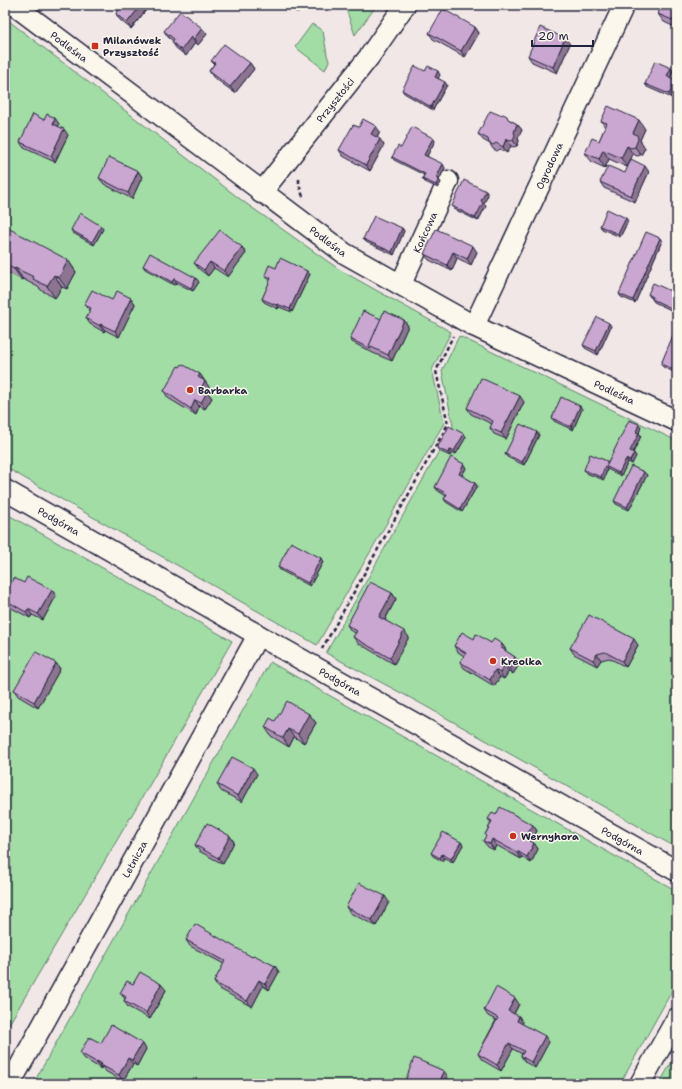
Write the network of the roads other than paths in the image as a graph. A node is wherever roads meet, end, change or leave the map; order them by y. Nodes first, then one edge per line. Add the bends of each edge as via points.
1 (14, 5) edge
2 (404, 5) edge
3 (624, 5) edge
4 (448, 181) dead end
5 (261, 193) junction
6 (401, 284) junction
7 (474, 326) junction
8 (677, 421) edge
9 (5, 490) edge
10 (258, 635) junction
11 (677, 870) edge
12 (677, 1018) edge
13 (10, 1084) edge
14 (640, 1084) edge

1 - 5 street, Podleśna
2 - 5 street, Przyszłości via 370,57
3 - 7 street, Ogrodowa
4 - 6 street, Końcowa
5 - 6 street, Podleśna via 344,253
6 - 7 street, Podleśna
7 - 8 street, Podleśna
9 - 10 street, Podgórna
10 - 11 street, Podgórna
10 - 13 street, Letnicza
12 - 14 street

